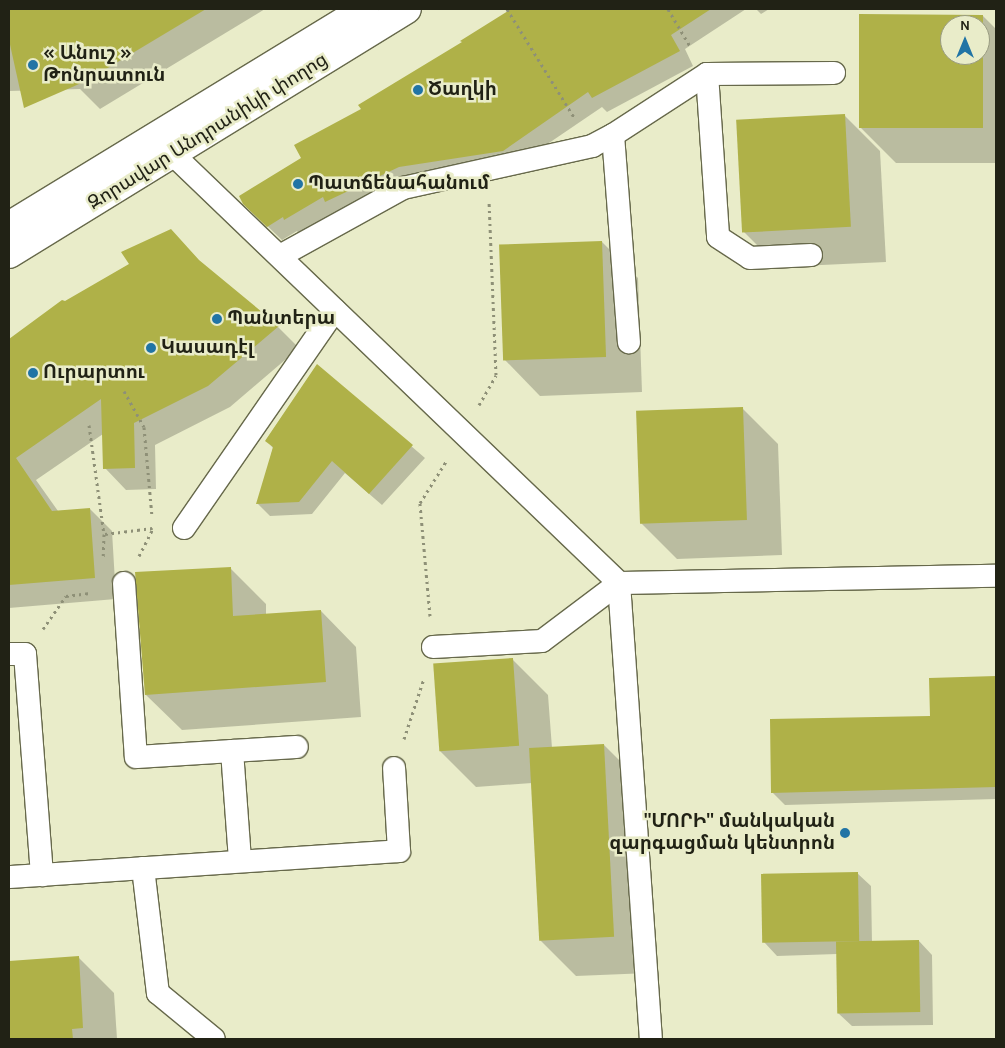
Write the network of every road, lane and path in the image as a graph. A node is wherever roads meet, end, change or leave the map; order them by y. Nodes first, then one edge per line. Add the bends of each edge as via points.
1 (365, 9) edge
2 (407, 9) edge
3 (507, 9) edge
4 (668, 9) edge
5 (834, 73) dead end
6 (707, 74) junction
7 (613, 135) junction
8 (164, 145) junction
9 (592, 146) junction
10 (9, 224) edge
11 (9, 254) edge
12 (811, 255) dead end
13 (280, 256) junction
14 (335, 310) junction
15 (628, 342) dead end
16 (124, 391) dead end
17 (89, 425) dead end
18 (154, 528) junction
19 (184, 528) dead end
20 (104, 534) junction
21 (103, 563) dead end
22 (996, 576) edge
23 (124, 583) joint
24 (619, 583) junction
25 (102, 592) dead end
26 (433, 647) dead end
27 (17, 654) edge
28 (297, 747) dead end
29 (232, 751) junction
30 (394, 768) dead end
31 (240, 861) junction
32 (143, 868) junction
33 (42, 875) junction
34 (9, 877) edge
35 (214, 1039) edge
36 (651, 1039) edge

1 - 8 main road, Զորավար Անդրանիկի փողոց
2 - 8 main road, Զորավար Անդրանիկի փողոց
3 - 9 path
4 - 6 path
5 - 6 lane
6 - 7 lane
6 - 12 lane via 718,237 750,258
7 - 9 lane
7 - 15 lane
8 - 10 main road, Զորավար Անդրանիկի փողոց
8 - 11 main road, Զորավար Անդրանիկի փողոց
8 - 13 lane
9 - 13 lane via 403,188
13 - 14 lane
14 - 19 lane
14 - 24 lane
16 - 18 path via 144,427
17 - 20 path
18 - 20 path
18 - 23 path
20 - 21 path
22 - 24 lane
23 - 29 lane via 136,757
24 - 26 lane via 542,641
24 - 36 lane
25 - 27 path via 66,596
27 - 33 lane
28 - 29 lane
29 - 31 lane
30 - 31 lane via 399,851
31 - 32 lane
32 - 33 lane
32 - 35 lane via 158,993
33 - 34 lane

